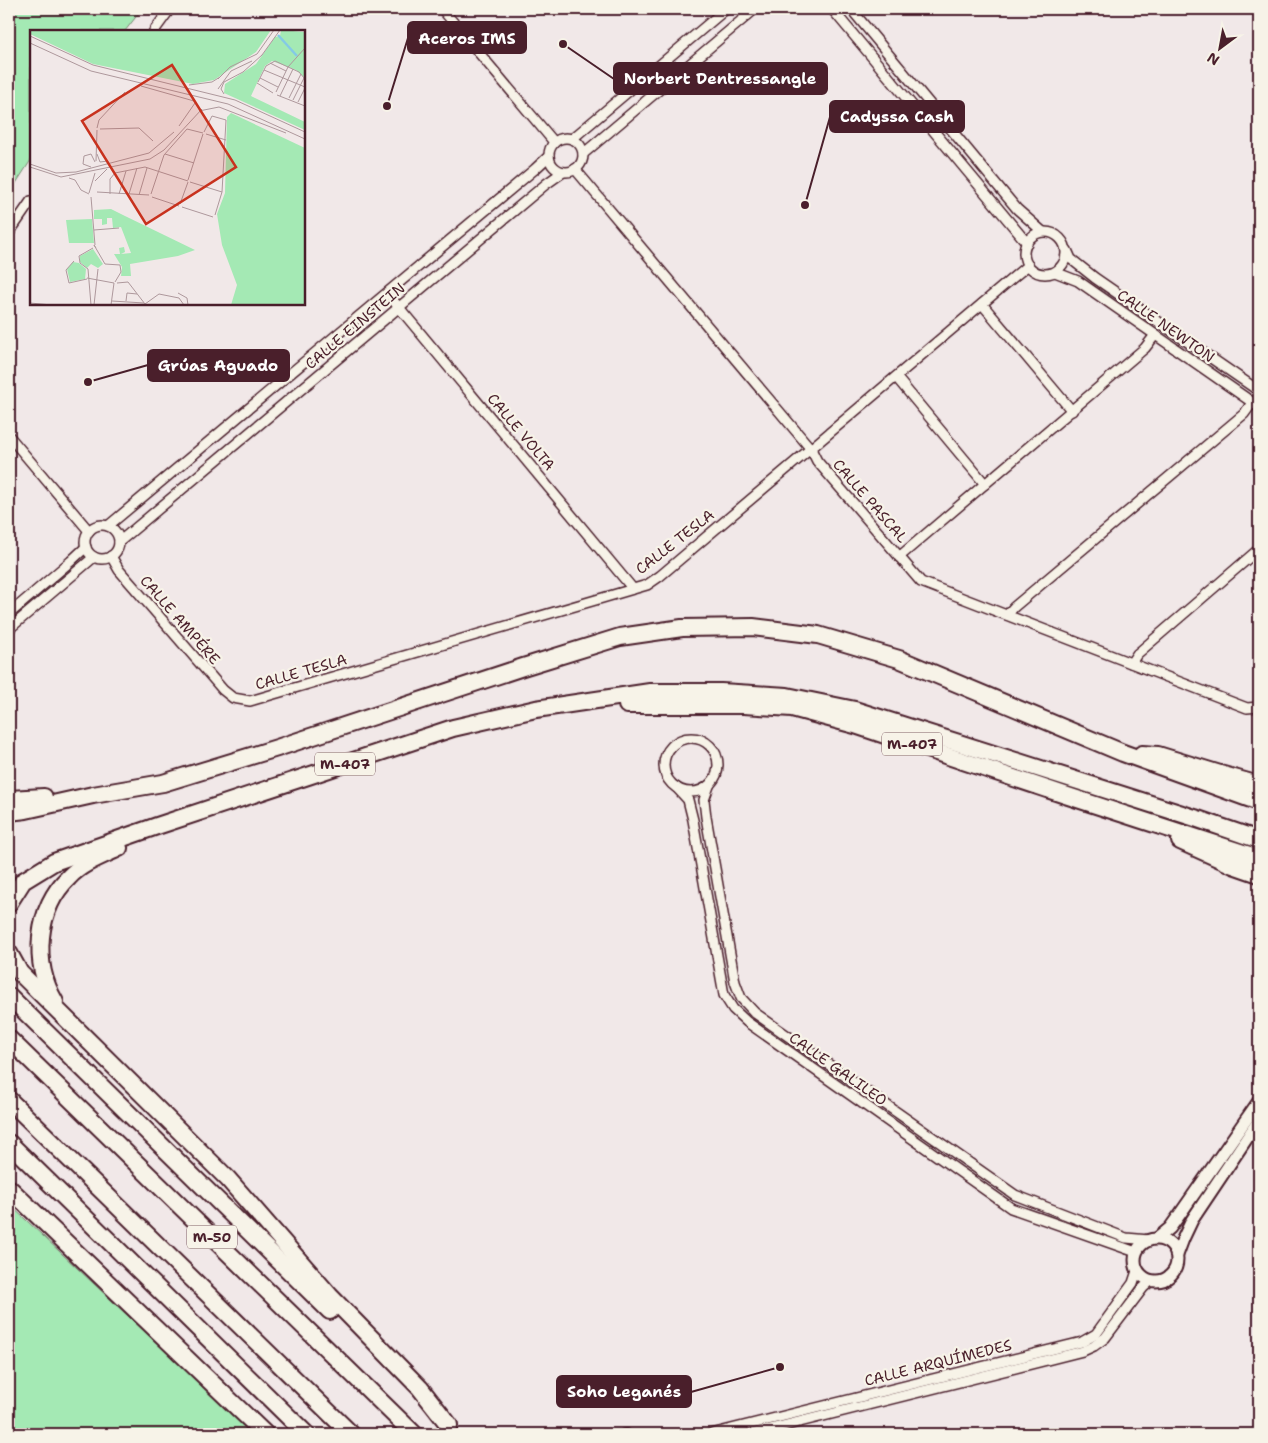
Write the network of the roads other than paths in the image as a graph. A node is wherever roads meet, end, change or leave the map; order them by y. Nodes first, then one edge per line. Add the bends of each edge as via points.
1 (170, 9) edge
2 (442, 9) edge
3 (726, 9) edge
4 (755, 9) edge
5 (832, 9) edge
6 (851, 9) edge
7 (155, 30) edge
8 (572, 139) junction
9 (554, 142) junction
10 (583, 154) junction
11 (549, 156) junction
12 (576, 169) junction
13 (563, 172) junction
14 (30, 203) edge
15 (1043, 232) junction
16 (9, 234) edge
17 (1027, 243) junction
18 (1067, 250) junction
19 (1028, 265) junction
20 (1055, 272) junction
21 (387, 293) junction
22 (982, 304) junction
23 (399, 307) junction
24 (1155, 335) junction
25 (896, 377) junction
26 (1259, 391) edge
27 (1256, 405) edge
28 (1072, 411) junction
29 (9, 436) edge
30 (811, 449) junction
31 (984, 484) junction
32 (108, 526) junction
33 (89, 531) junction
34 (119, 542) junction
35 (86, 547) junction
36 (1259, 549) edge
37 (111, 556) junction
38 (94, 557) junction
39 (899, 557) junction
40 (633, 589) junction
41 (9, 614) edge
42 (1007, 615) junction
43 (9, 629) edge
44 (1131, 663) junction
45 (233, 698) joint
46 (553, 707) junction
47 (1259, 707) edge
48 (1123, 754) junction
49 (1259, 785) edge
50 (709, 786) junction
51 (676, 788) junction
52 (93, 795) junction
53 (9, 799) edge
54 (1259, 802) edge
55 (9, 812) edge
56 (1129, 815) junction
57 (157, 826) junction
58 (1259, 840) edge
59 (1259, 858) edge
60 (1259, 874) edge
61 (9, 903) edge
62 (9, 953) edge
63 (9, 996) edge
64 (58, 1011) junction
65 (9, 1039) edge
66 (9, 1100) edge
67 (1259, 1101) edge
68 (1259, 1120) edge
69 (9, 1143) edge
70 (9, 1187) edge
71 (1154, 1239) junction
72 (1136, 1252) junction
73 (1177, 1255) junction
74 (1138, 1271) junction
75 (1152, 1280) junction
76 (453, 1430) edge
77 (265, 1434) edge
78 (306, 1434) edge
79 (351, 1434) edge
80 (414, 1434) edge
81 (711, 1434) edge
82 (751, 1434) edge

1 - 7 street
2 - 9 street
3 - 8 street
4 - 10 street
5 - 17 street
6 - 15 street via 1017,209
8 - 9 street via 562,138
8 - 10 street via 580,145
9 - 11 street
10 - 12 street
11 - 13 street via 553,166
11 - 21 street, CALLE EINSTEIN
12 - 13 street
12 - 30 street, CALLE PASCAL
13 - 23 street, CALLE EINSTEIN
14 - 16 street
15 - 17 street
15 - 18 street via 1060,237
17 - 19 street via 1024,250
18 - 20 street via 1064,263
18 - 26 street, CALLE NEWTON via 1071,259 1095,278
19 - 20 street via 1045,274
19 - 22 street, CALLE TESLA
20 - 24 street, CALLE NEWTON via 1078,281
21 - 23 street, CALLE VOLTA
21 - 32 street, CALLE EINSTEIN
22 - 25 street, CALLE TESLA
22 - 28 street
23 - 34 street, CALLE EINSTEIN
23 - 40 street, CALLE VOLTA
24 - 27 street, CALLE NEWTON
24 - 28 street via 1145,348
25 - 30 street, CALLE TESLA
25 - 31 street
27 - 42 street
28 - 31 street
29 - 33 street
30 - 39 street, CALLE PASCAL via 817,461
30 - 40 street, CALLE TESLA via 660,576
31 - 39 street
32 - 33 street via 93,527
32 - 34 street via 116,533
33 - 35 street via 84,543
34 - 37 street
35 - 38 street
35 - 41 street
36 - 44 street via 1136,654
37 - 38 street via 107,559
37 - 45 street, CALLE AMPÉRE via 119,570
38 - 43 street
39 - 42 street, CALLE PASCAL via 921,582
40 - 45 street, CALLE TESLA via 276,694 250,700
42 - 44 street, CALLE PASCAL
44 - 47 street, CALLE PASCAL via 1248,708
46 - 56 highway, M-407 via 670,704 792,708 855,725
46 - 57 highway, M-407 via 453,728
46 - 58 highway, M-407 via 650,692 787,696 855,710
48 - 49 highway, M-407 via 1158,755
48 - 52 highway, M-407 via 898,659 818,635 753,627 682,628 620,637 163,784
48 - 54 highway, M-407
50 - 51 street via 695,792
50 - 51 street via 718,769 716,753 704,741 686,738 675,743 664,763 669,780
50 - 71 street, CALLE GALILEO via 704,800 706,817 735,982 742,998 755,1013 1015,1195 1126,1238
51 - 72 street, CALLE GALILEO via 688,800 724,995 733,1009 1011,1208
52 - 53 highway
52 - 55 highway, M-407
56 - 59 highway, M-407
56 - 60 highway, M-407 via 1210,855
57 - 61 highway, M-407 via 54,862 23,881
57 - 64 highway via 80,868 68,877 48,907 42,928 40,957 45,981
62 - 64 highway via 20,973
63 - 76 highway
64 - 76 highway via 228,1179 330,1296 420,1388
65 - 80 highway, M-50
66 - 79 highway, M-50
67 - 71 street via 1170,1228
68 - 73 street via 1192,1220
69 - 78 highway
70 - 77 highway
71 - 72 street
71 - 73 street via 1167,1242
72 - 74 street
73 - 75 street via 1177,1264 1169,1276
74 - 75 street
74 - 81 street, CALLE ARQUÍMEDES via 1096,1334 1082,1342
75 - 82 street, CALLE ARQUÍMEDES via 1105,1338 1083,1351

